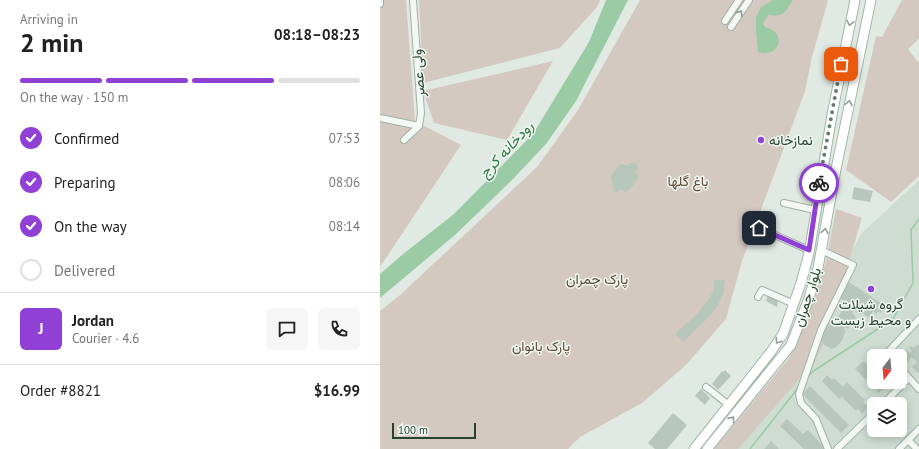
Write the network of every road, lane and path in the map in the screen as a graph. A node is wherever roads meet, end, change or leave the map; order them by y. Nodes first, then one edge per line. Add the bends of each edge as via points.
1 (380, 0) edge
2 (413, 0) edge
3 (739, 0) edge
4 (749, 0) edge
5 (855, 0) edge
6 (871, 0) edge
7 (380, 4) edge
8 (725, 21) dead end
9 (731, 27) dead end
10 (380, 118) edge
11 (419, 126) junction
12 (404, 140) dead end
13 (784, 204) dead end
14 (815, 210) junction
15 (759, 228) dead end
16 (809, 250) junction
17 (821, 250) junction
18 (758, 297) dead end
19 (794, 304) junction
20 (919, 319) edge
21 (891, 349) edge
22 (909, 378) joint
23 (706, 387) dead end
24 (919, 388) edge
25 (890, 397) edge
26 (729, 405) junction
27 (867, 420) edge
28 (919, 429) edge
29 (908, 440) junction
30 (841, 448) edge
31 (901, 448) edge
32 (694, 449) edge
33 (707, 449) edge
34 (828, 449) edge
35 (917, 449) edge

1 - 7 street
2 - 11 street, ولی عصر
3 - 8 street
9 -> 4 street
5 -> 14 main road, بلوار چمران
17 -> 6 main road, بلوار چمران
10 - 11 street
11 - 12 street
13 - 14 street
14 - 16 main road, بلوار چمران
15 - 16 street
16 - 19 main road, بلوار چمران
33 -> 17 main road, بلوار چمران via 791,344 809,298
17 - 34 street via 853,265 821,330 799,394 800,403 816,419
18 - 19 street via 762,290
19 -> 26 main road, بلوار چمران via 783,334
20 - 21 street
22 - 24 street
22 - 25 street
23 - 26 street
26 - 32 main road, بلوار چمران
27 - 30 street
28 - 29 street
29 - 31 street
29 - 35 street

